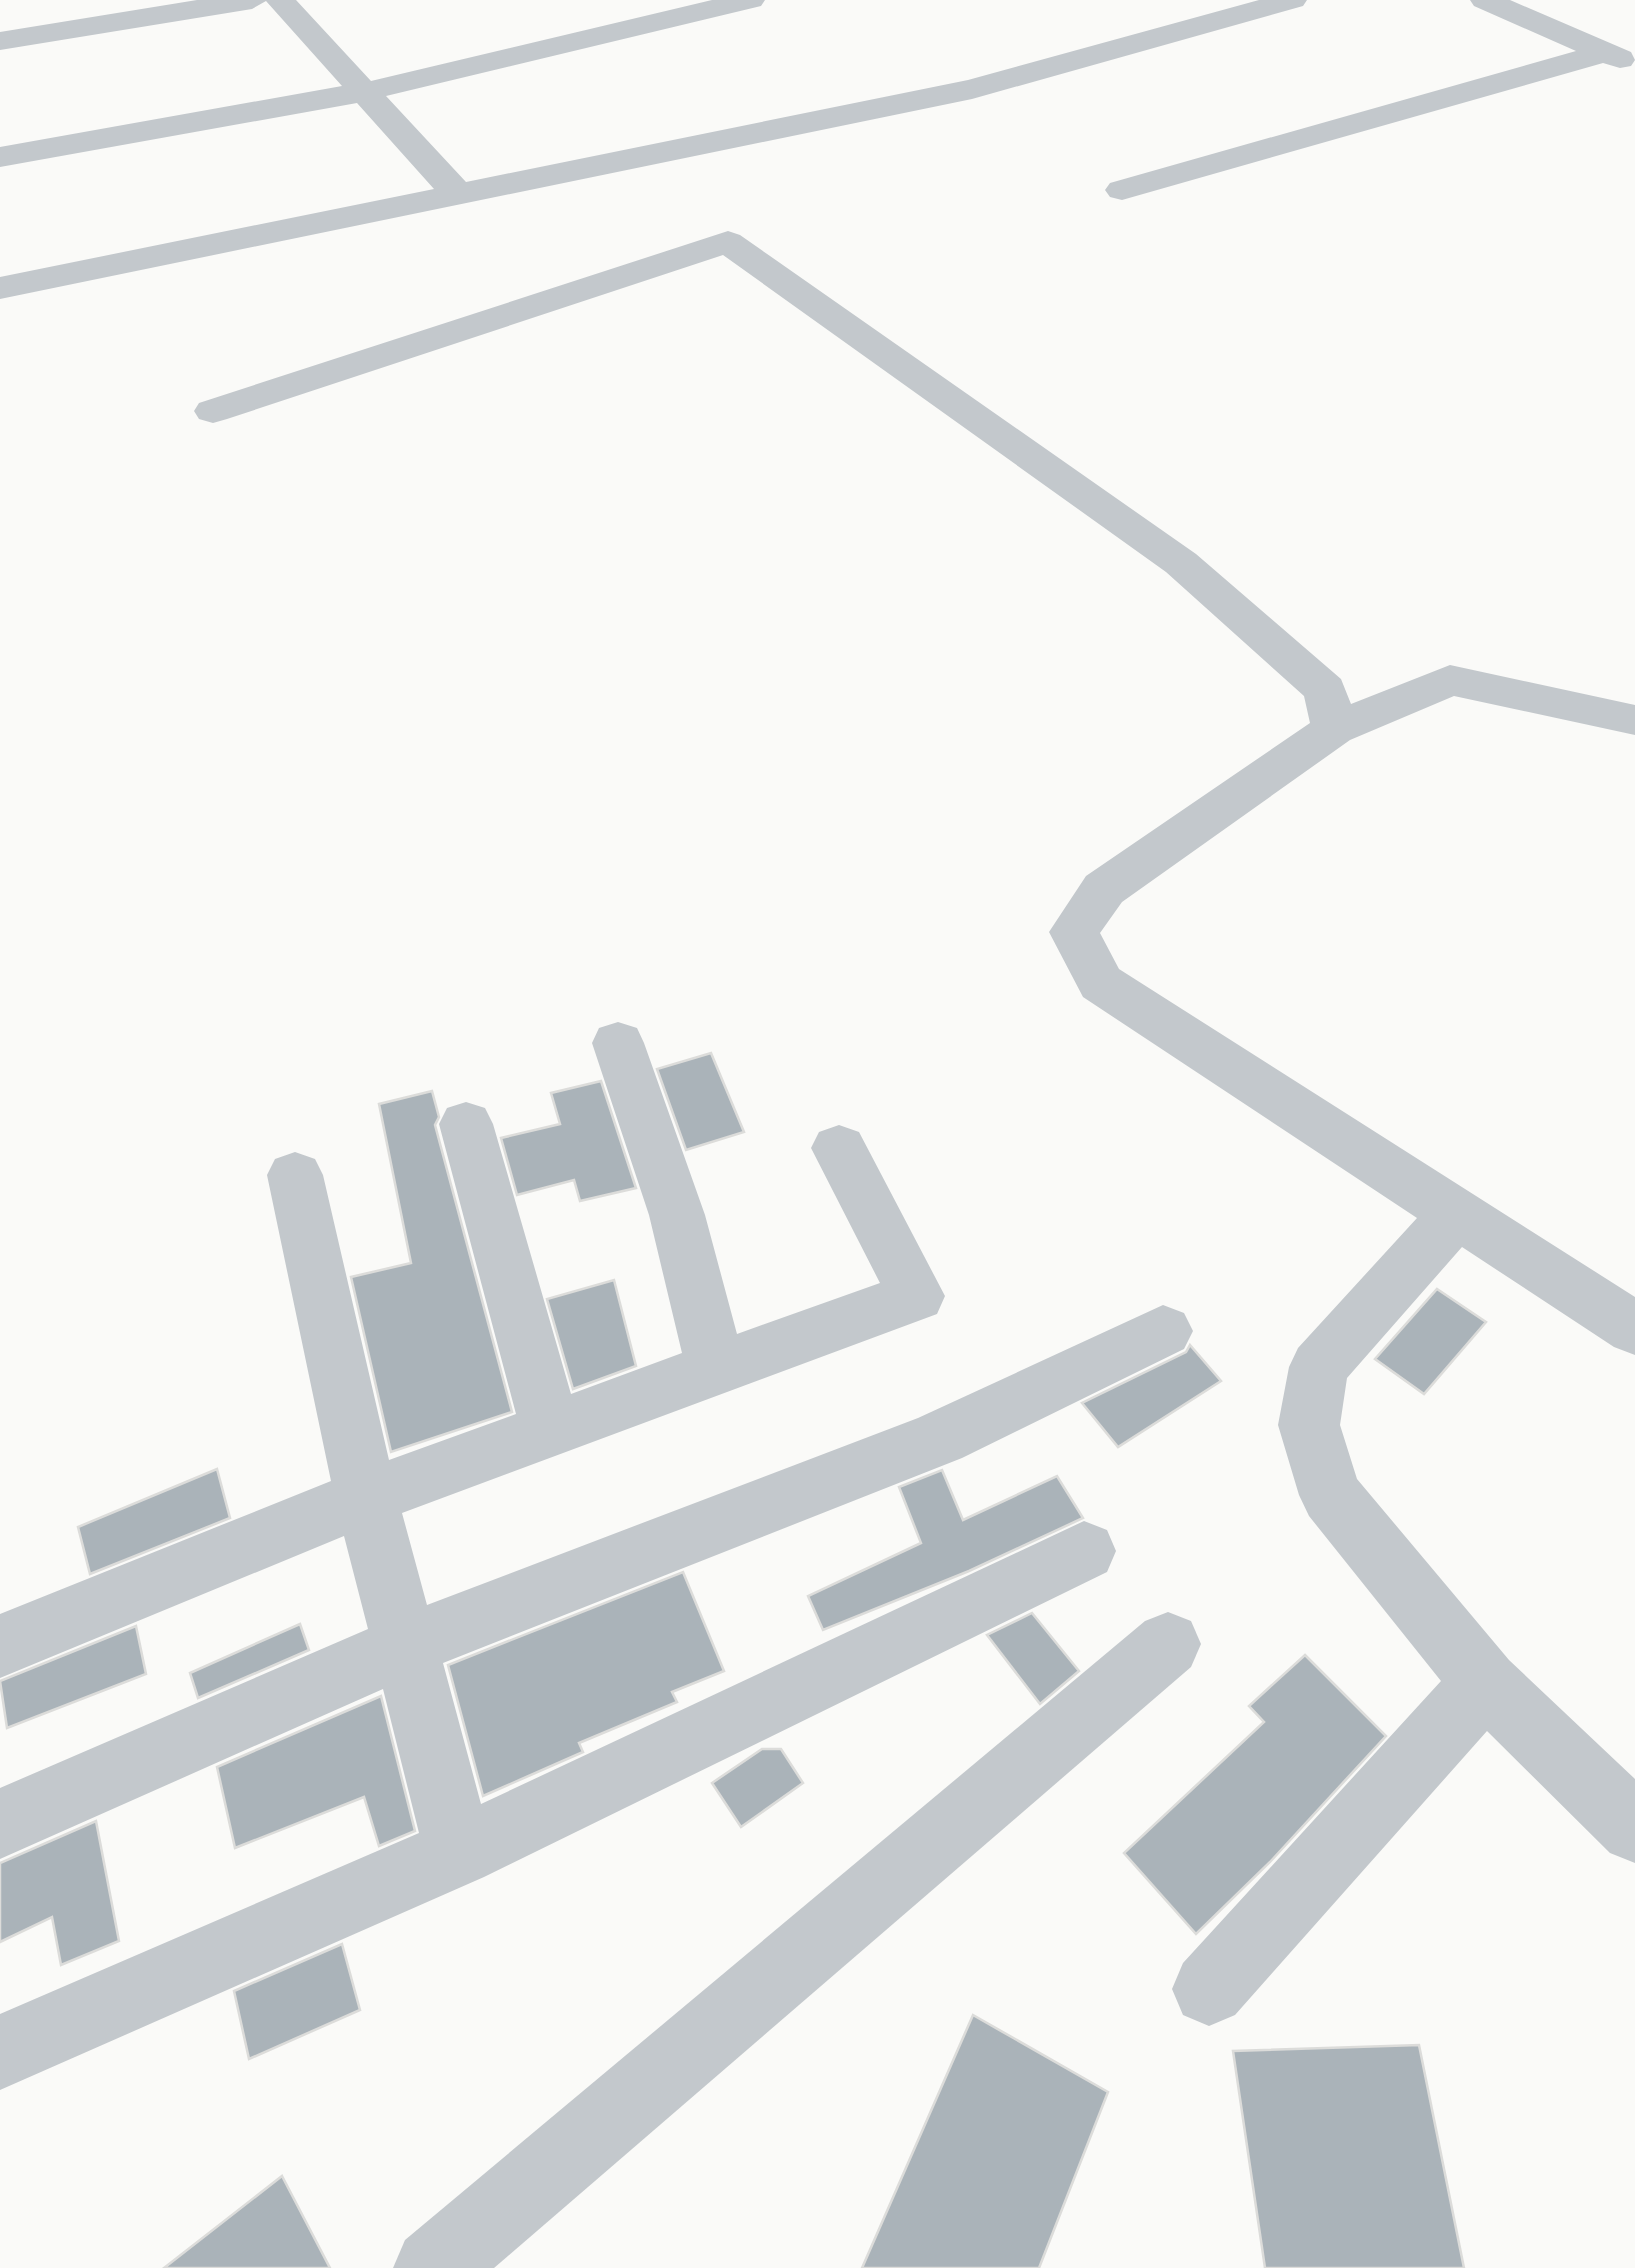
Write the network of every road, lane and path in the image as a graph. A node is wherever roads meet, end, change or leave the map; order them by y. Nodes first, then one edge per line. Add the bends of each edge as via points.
1 (252, 0) edge
2 (280, 0) edge
3 (750, 0) edge
4 (1292, 0) edge
5 (1485, 0) edge
6 (0, 41) edge
7 (1605, 52) junction
8 (1635, 66) edge
9 (364, 92) junction
10 (0, 157) edge
11 (1122, 190) dead end
12 (458, 194) junction
13 (0, 288) edge
14 (213, 411) dead end
15 (1635, 720) edge
16 (1334, 729) junction
17 (618, 1043) dead end
18 (466, 1124) dead end
19 (839, 1148) dead end
20 (294, 1175) dead end
21 (1456, 1214) junction
22 (1635, 1329) edge
23 (1163, 1331) dead end
24 (716, 1368) junction
25 (551, 1429) junction
26 (366, 1497) junction
27 (1084, 1551) dead end
28 (1168, 1644) dead end
29 (0, 1646) edge
30 (404, 1646) junction
31 (1485, 1683) junction
32 (0, 1824) edge
33 (1635, 1828) edge
34 (459, 1852) junction
35 (1209, 1989) dead end
36 (0, 2052) edge
37 (433, 2268) edge

1 - 6 street
2 - 9 street
3 - 9 street
4 - 12 street via 972,88
5 - 7 street
7 - 8 street
7 - 11 street
9 - 10 street
9 - 12 street
12 - 13 street
14 - 16 street via 728,242 1181,563 1325,690
15 - 16 street via 1450,680
16 - 21 street via 1104,889 1074,932 1101,983
17 - 24 street via 677,1215
18 - 25 street
19 - 24 street via 916,1296
20 - 26 street
21 - 22 street
21 - 31 street via 1319,1367 1309,1425 1331,1495
23 - 30 street via 940,1438
24 - 25 street
25 - 26 street
26 - 29 street
26 - 30 street
27 - 34 street
28 - 37 street
30 - 32 street
30 - 34 street
31 - 33 street
31 - 35 street
34 - 36 street

